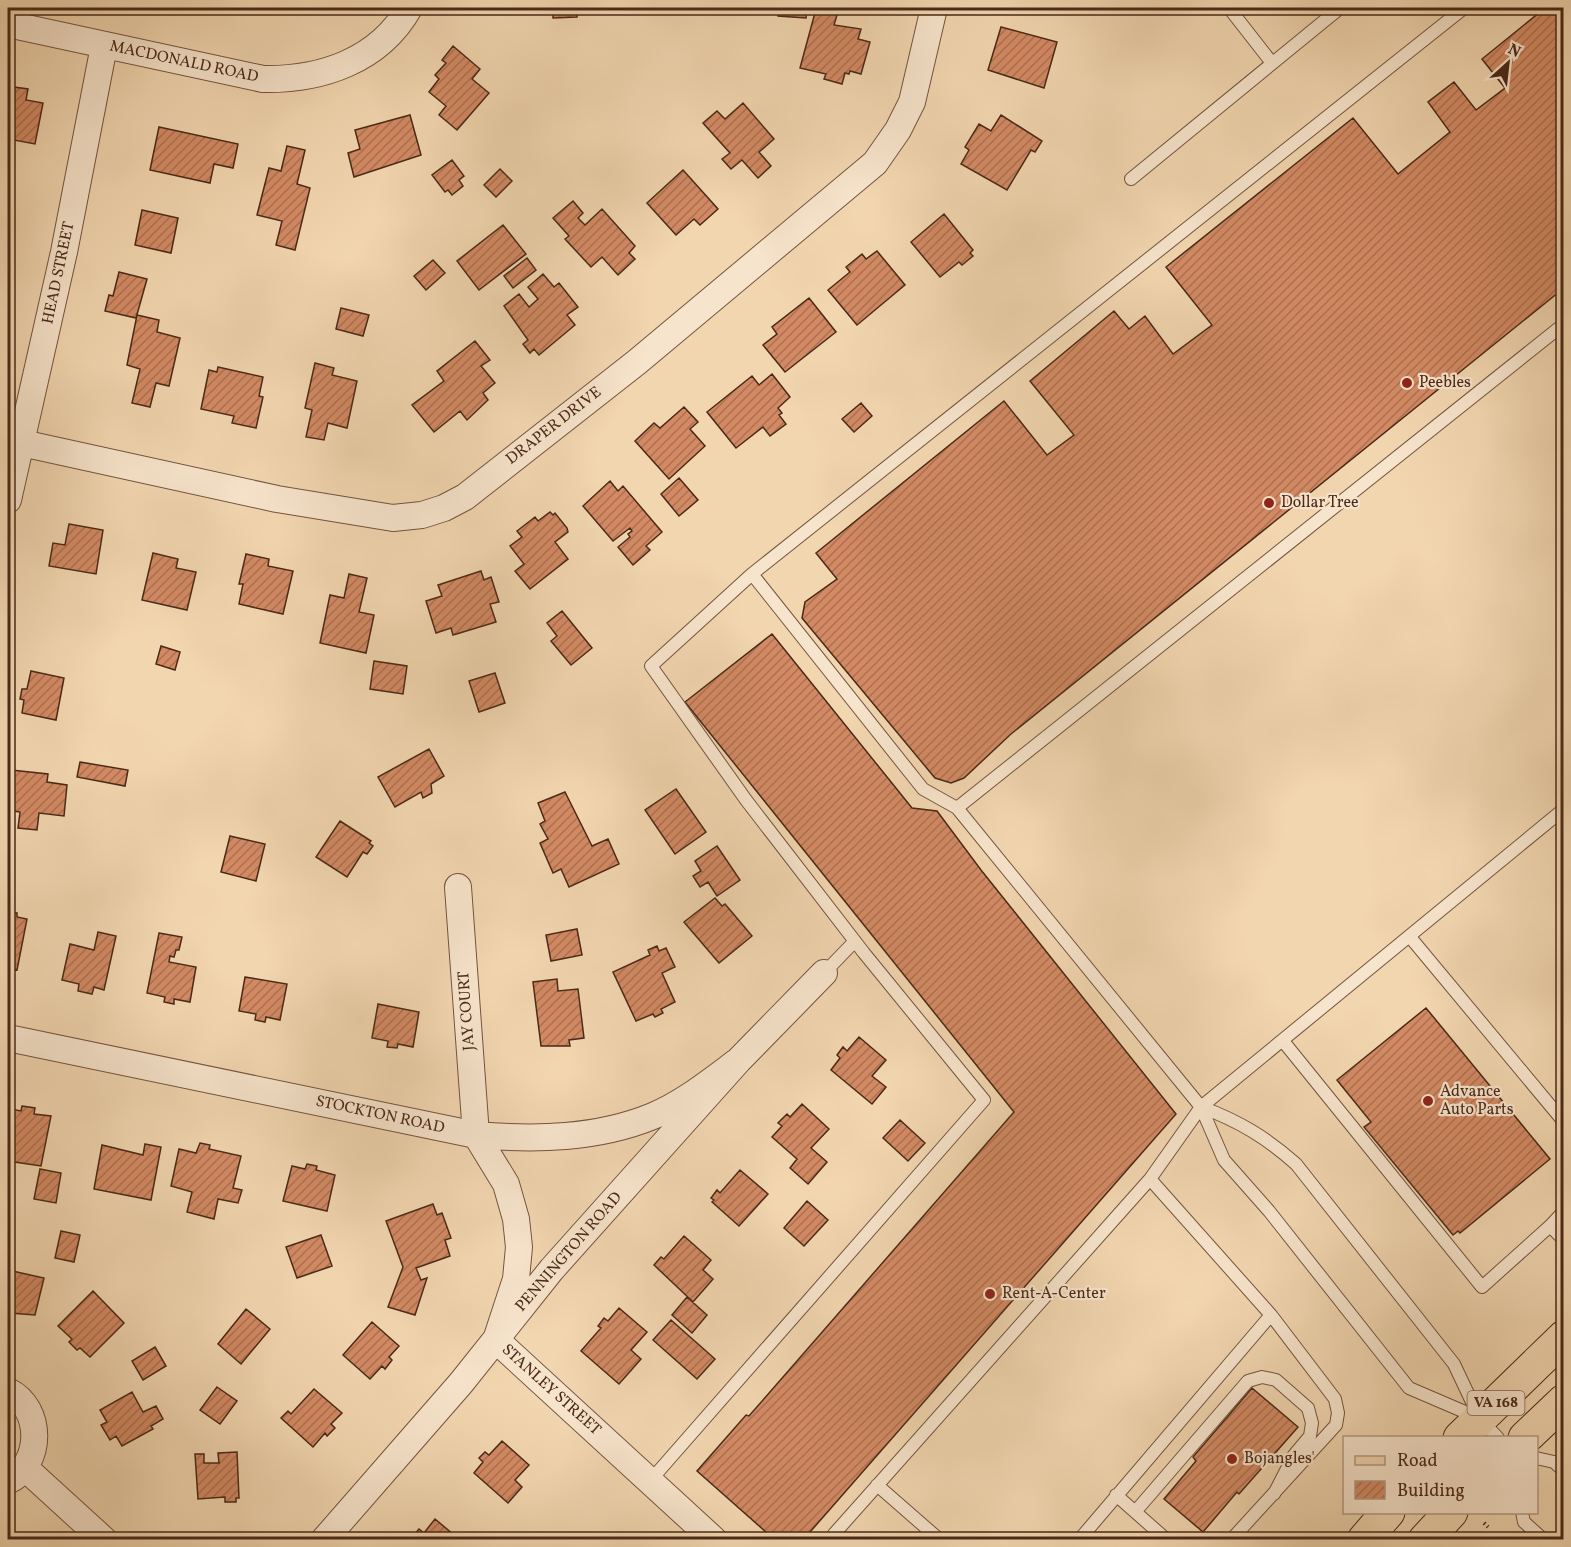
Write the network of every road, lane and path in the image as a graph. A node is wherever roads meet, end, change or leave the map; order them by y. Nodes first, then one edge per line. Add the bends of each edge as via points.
1 (409, 8) edge
2 (933, 8) edge
3 (1229, 8) edge
4 (1340, 8) edge
5 (1464, 8) edge
6 (8, 24) edge
7 (104, 46) junction
8 (1272, 63) junction
9 (1131, 179) dead end
10 (1563, 324) edge
11 (15, 441) edge
12 (8, 500) edge
13 (752, 574) junction
14 (957, 808) junction
15 (1563, 809) edge
16 (458, 887) dead end
17 (1410, 937) junction
18 (855, 941) junction
19 (824, 973) joint
20 (8, 1038) edge
21 (1283, 1041) junction
22 (738, 1061) junction
23 (1202, 1107) junction
24 (1563, 1122) edge
25 (476, 1135) junction
26 (1150, 1179) junction
27 (1563, 1211) edge
28 (1550, 1226) junction
29 (1563, 1240) edge
30 (1271, 1315) junction
31 (1563, 1338) edge
32 (496, 1340) junction
33 (8, 1391) edge
34 (1563, 1401) edge
35 (1479, 1431) edge
36 (1526, 1436) edge
37 (1538, 1458) edge
38 (1563, 1471) edge
39 (16, 1474) edge
40 (650, 1481) junction
41 (877, 1485) junction
42 (1274, 1494) junction
43 (1116, 1495) junction
44 (1135, 1512) junction
45 (1386, 1514) edge
46 (1449, 1514) edge
47 (1522, 1514) edge
48 (1484, 1523) dead end
49 (1488, 1527) dead end
50 (104, 1539) edge
51 (324, 1539) edge
52 (714, 1539) edge
53 (841, 1539) edge
54 (940, 1539) edge
55 (1079, 1539) edge
56 (1167, 1539) edge
57 (1231, 1539) edge
58 (1364, 1539) edge
59 (1425, 1539) edge
60 (1544, 1539) edge

1 - 7 street, MACDONALD ROAD via 382,41 356,60 327,73 295,79 263,79
2 - 11 street, DRAPER DRIVE via 912,102 875,163 636,362 465,496 444,508 393,518 242,492
3 - 8 lane
4 - 8 lane
5 - 13 lane
6 - 7 street, MACDONALD ROAD
7 - 11 street, HEAD STREET via 64,252
8 - 9 lane
10 - 14 lane
11 - 12 street, HEAD STREET
13 - 14 lane via 923,789
13 - 18 lane via 651,666 746,800
14 - 23 lane
15 - 17 lane
16 - 25 street, JAY COURT
17 - 21 lane
17 - 24 lane
18 - 19 lane
18 - 40 lane via 984,1100
19 - 22 street, PENNINGTON ROAD
20 - 25 street, STOCKTON ROAD
21 - 23 lane
21 - 28 lane via 1482,1287
22 - 25 street, STOCKTON ROAD via 698,1091 654,1116 626,1125 525,1139
22 - 32 street, PENNINGTON ROAD via 552,1269
23 - 26 lane
23 - 35 lane via 1224,1160 1409,1388
23 - 35 lane via 1237,1120 1269,1139 1296,1164 1454,1364
25 - 32 street, STANLEY STREET via 506,1184 518,1238 516,1279
26 - 30 lane
26 - 41 lane
27 - 28 lane
28 - 29 lane
30 - 42 lane via 1335,1399 1338,1413 1336,1425
30 - 43 lane
31 - 35 main road, VA 168
32 - 40 street, STANLEY STREET
32 - 51 street, PENNINGTON ROAD
33 - 39 street via 24,1405 32,1420 34,1436 32,1453
34 - 36 main road, VA 168
37 - 38 lane via 1554,1462
39 - 50 street
40 - 52 street, STANLEY STREET
41 - 53 lane via 834,1534
41 - 54 lane
42 - 44 lane via 1294,1455 1310,1436 1312,1423 1308,1408 1276,1380 1262,1377 1248,1381
42 - 57 lane
43 - 44 lane
43 - 55 lane
44 - 56 lane
45 - 58 main road
46 - 59 main road
47 - 60 lane via 1524,1522
48 - 49 path

